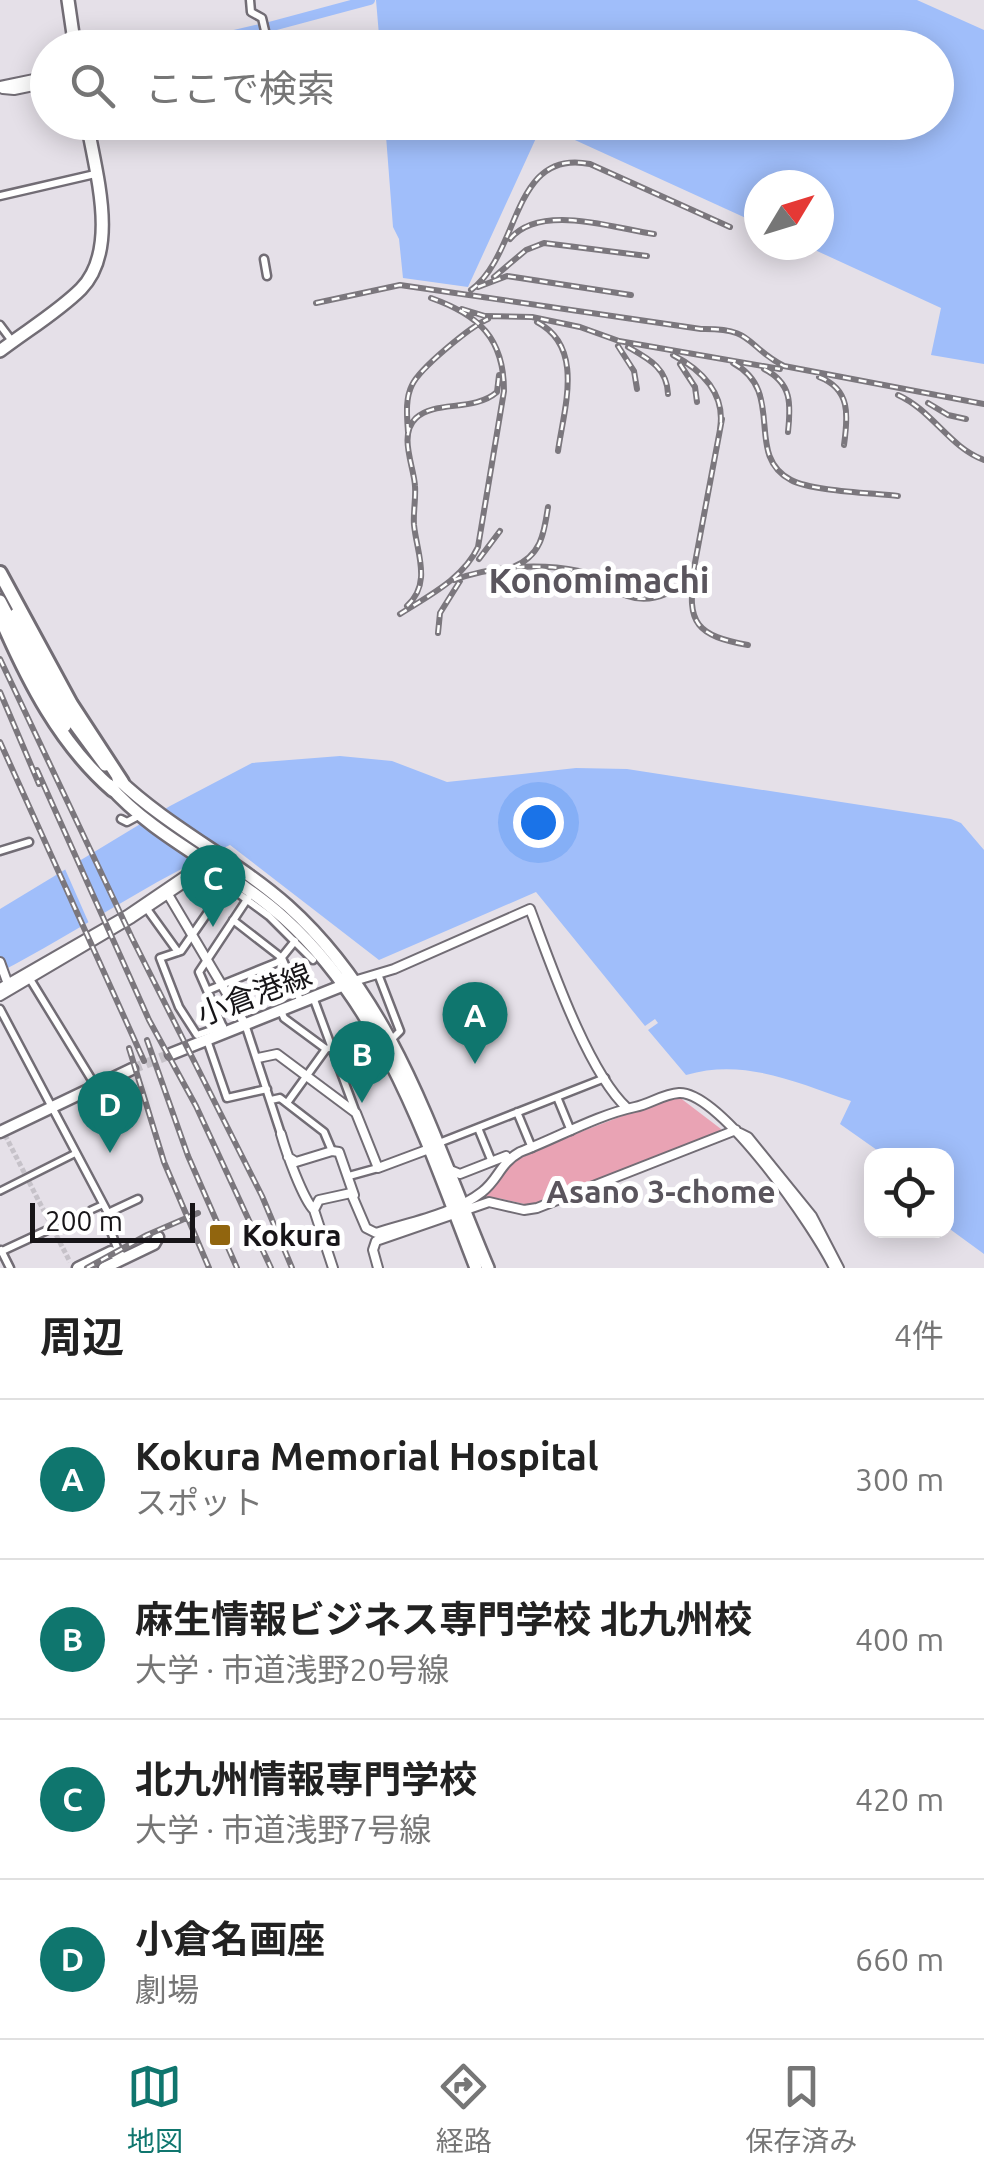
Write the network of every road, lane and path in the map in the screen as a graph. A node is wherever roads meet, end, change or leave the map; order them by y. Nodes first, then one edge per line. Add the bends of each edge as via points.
1 (68, 0) edge
2 (250, 0) edge
3 (72, 30) edge
4 (265, 30) edge
5 (30, 85) edge
6 (0, 88) edge
7 (89, 140) edge
8 (95, 174) junction
9 (0, 196) edge
10 (264, 259) dead end
11 (268, 276) dead end
12 (0, 326) edge
13 (12, 342) junction
14 (0, 351) edge
15 (0, 572) edge
16 (0, 582) edge
17 (0, 601) edge
18 (0, 616) edge
19 (117, 786) junction
20 (149, 813) junction
21 (121, 819) dead end
22 (29, 842) dead end
23 (0, 851) edge
24 (213, 860) junction
25 (225, 886) junction
26 (167, 892) junction
27 (255, 900) junction
28 (541, 904) dead end
29 (148, 909) junction
30 (530, 909) junction
31 (234, 920) junction
32 (193, 934) junction
33 (296, 940) junction
34 (178, 952) junction
35 (282, 958) junction
36 (319, 958) junction
37 (207, 960) junction
38 (0, 962) edge
39 (378, 974) junction
40 (30, 979) junction
41 (221, 984) junction
42 (349, 984) junction
43 (6, 988) edge
44 (209, 990) junction
45 (0, 996) edge
46 (314, 998) junction
47 (301, 1003) junction
48 (0, 1009) edge
49 (281, 1011) junction
50 (245, 1024) junction
51 (224, 1029) junction
52 (207, 1039) junction
53 (392, 1040) junction
54 (329, 1048) junction
55 (172, 1054) tunnel mouth
56 (258, 1058) junction
57 (132, 1069) tunnel mouth
58 (306, 1076) junction
59 (605, 1078) junction
60 (95, 1085) junction
61 (268, 1089) junction
62 (557, 1096) junction
63 (271, 1100) junction
64 (287, 1104) junction
65 (53, 1106) junction
66 (627, 1108) junction
67 (356, 1112) junction
68 (518, 1112) junction
69 (478, 1128) junction
70 (736, 1130) junction
71 (2, 1131) edge
72 (572, 1132) junction
73 (281, 1134) joint
74 (434, 1146) junction
75 (532, 1148) junction
76 (332, 1152) junction
77 (76, 1153) junction
78 (515, 1155) junction
79 (291, 1162) junction
80 (492, 1162) junction
81 (378, 1168) junction
82 (450, 1170) junction
83 (350, 1176) junction
84 (0, 1191) edge
85 (354, 1196) junction
86 (138, 1198) dead end
87 (102, 1205) junction
88 (459, 1209) junction
89 (91, 1210) tunnel mouth
90 (314, 1210) junction
91 (108, 1213) junction
92 (54, 1227) tunnel mouth
93 (158, 1237) dead end
94 (0, 1251) edge
95 (120, 1257) edge
96 (484, 1267) edge
97 (10, 1268) edge
98 (78, 1268) edge
99 (104, 1268) edge
100 (334, 1268) edge
101 (378, 1268) edge
102 (837, 1268) edge

1 - 3 highway
2 - 4 street
5 - 6 street
7 - 8 highway
8 - 9 street
8 - 13 highway via 103,242 90,277
10 - 11 street
12 - 13 street
13 - 14 highway
15 - 19 highway
16 - 19 highway via 66,712
17 - 19 highway via 60,719
18 - 19 highway via 44,705 86,766
19 - 20 highway
20 - 21 street
20 - 24 highway
20 - 24 highway via 171,821
22 - 23 street
24 - 25 street
24 - 26 street
24 - 27 highway
24 - 42 highway via 252,876 308,926
25 - 27 street
25 - 32 street
26 - 29 street
26 - 32 street
26 - 43 street
27 - 31 street
27 - 33 street
27 - 36 highway
28 - 30 street
29 - 34 street
29 - 40 street
30 - 39 street
30 - 59 street via 570,1012
31 - 35 street
31 - 37 street
32 - 34 street
32 - 37 street
33 - 35 street
33 - 36 street
34 - 51 street via 160,958 179,1007 196,1035
35 - 41 street
35 - 47 street
36 - 42 highway
37 - 41 street
37 - 44 street via 199,972
38 - 43 street
39 - 42 street
39 - 53 street via 400,1031
40 - 43 street
40 - 60 street
41 - 44 street
41 - 50 street
42 - 46 main road, 小倉港線
42 - 53 highway
42 - 74 highway
43 - 45 street
44 - 51 street
46 - 47 main road, 小倉港線
46 - 54 street
47 - 49 main road, 小倉港線
48 - 65 street
49 - 50 main road, 小倉港線
49 - 54 street
50 - 51 main road, 小倉港線
50 - 56 street
51 - 52 main road, 小倉港線
52 - 55 main road, 小倉港線
52 - 61 street via 227,1098
53 - 74 highway
54 - 58 street
54 - 67 street
56 - 58 street via 274,1053
56 - 61 street
57 - 60 main road
58 - 64 street
58 - 67 street
59 - 62 street
59 - 66 street
60 - 65 main road
61 - 63 street
62 - 68 street
62 - 72 street
63 - 64 street
63 - 73 street
64 - 76 street via 324,1132
65 - 71 main road
65 - 77 street
66 - 70 street via 689,1094
66 - 72 street
67 - 81 street
68 - 69 street
68 - 75 street
69 - 74 street
69 - 80 street
70 - 88 street via 537,1208 493,1202
70 - 102 street via 812,1216
72 - 75 street
73 - 79 street
74 - 81 street
74 - 82 highway
74 - 88 highway
75 - 78 street
76 - 79 street
76 - 83 street via 342,1155
77 - 84 street
77 - 87 street
78 - 80 street
78 - 88 street
79 - 90 street
80 - 82 street via 460,1174
81 - 83 street
82 - 88 highway
83 - 85 street
85 - 88 street via 374,1233
85 - 90 street via 322,1199
86 - 91 street
87 - 89 street
87 - 91 street
88 - 96 highway
88 - 101 street via 376,1241
90 - 100 street
91 - 95 street
92 - 94 street
93 - 95 main road
94 - 97 street
95 - 98 main road
95 - 99 main road

